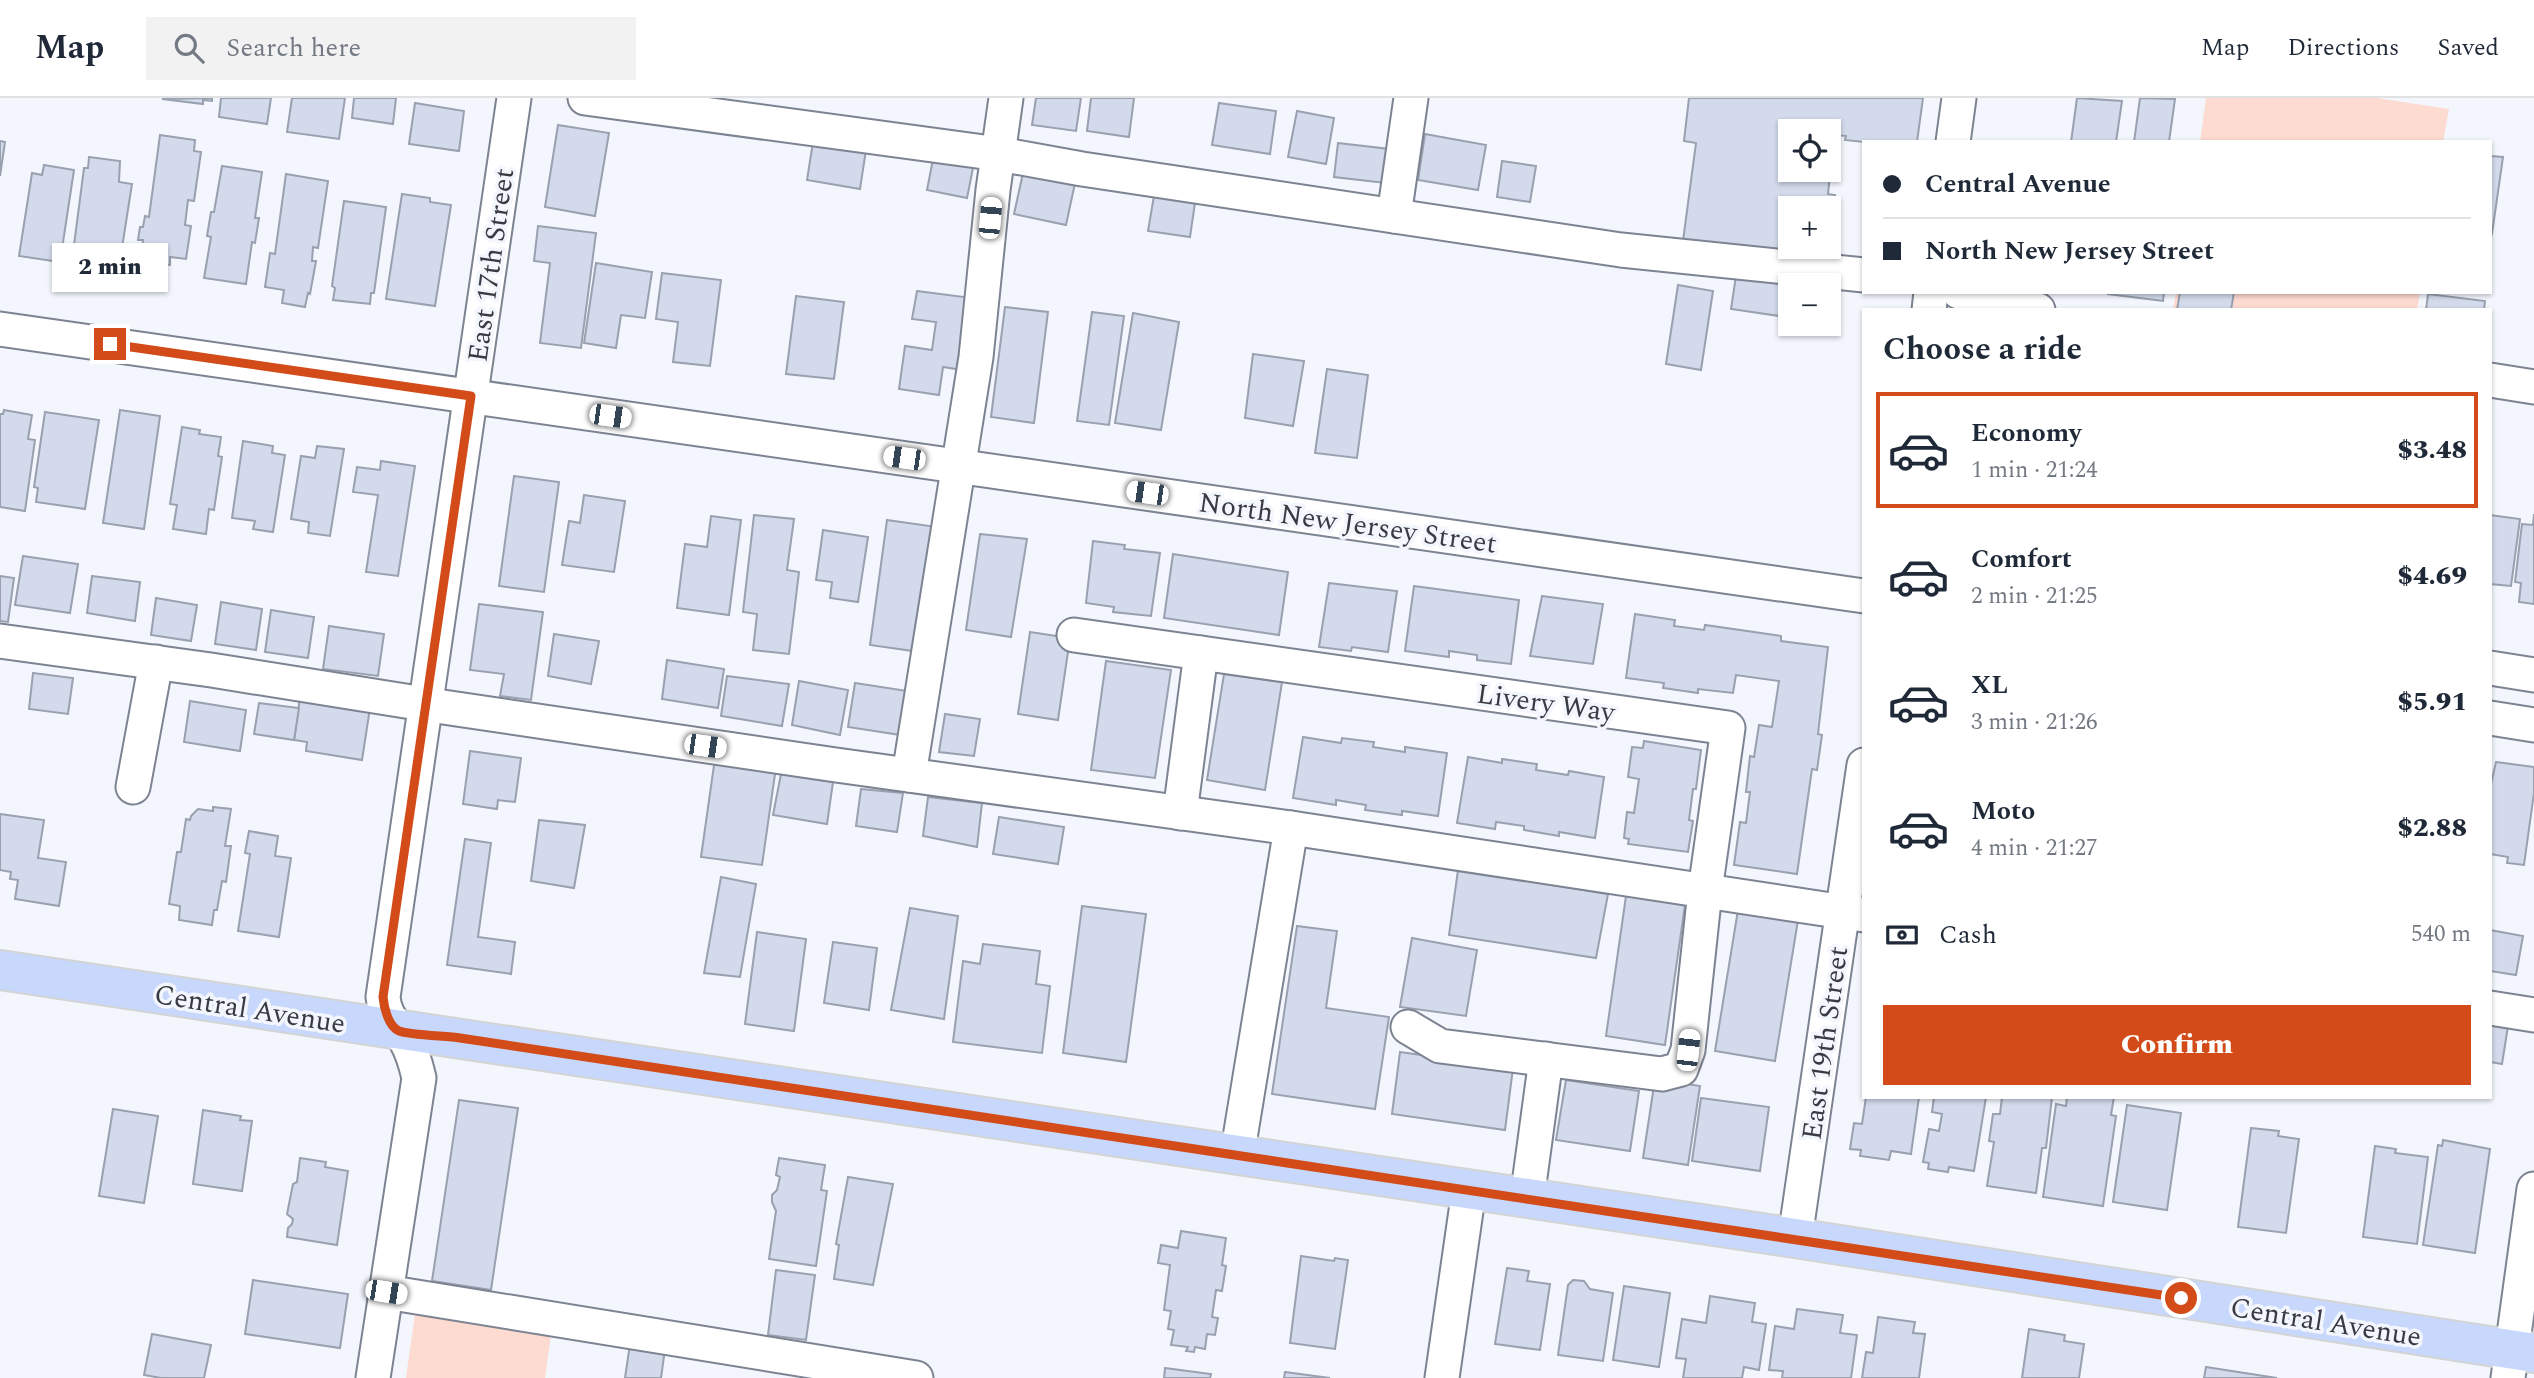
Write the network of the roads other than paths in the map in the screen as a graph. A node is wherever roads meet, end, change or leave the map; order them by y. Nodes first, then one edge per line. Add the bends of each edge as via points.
1 (514, 98) edge
2 (585, 98) edge
3 (1006, 98) edge
4 (1411, 98) edge
5 (1959, 98) edge
6 (1953, 140) edge
7 (999, 154) junction
8 (1394, 216) junction
9 (1862, 275) edge
10 (1964, 294) edge
11 (2026, 308) edge
12 (0, 328) edge
13 (2492, 380) edge
14 (2534, 387) edge
15 (471, 396) junction
16 (958, 466) junction
17 (1862, 596) edge
18 (1074, 635) dead end
19 (0, 641) edge
20 (1202, 653) junction
21 (156, 662) junction
22 (2492, 668) edge
23 (2534, 675) edge
24 (426, 704) junction
25 (2492, 718) edge
26 (2534, 725) edge
27 (909, 775) junction
28 (133, 787) dead end
29 (1862, 792) edge
30 (1180, 813) junction
31 (1290, 828) junction
32 (1705, 891) junction
33 (1853, 914) edge
34 (0, 970) edge
35 (2492, 1008) edge
36 (2534, 1015) edge
37 (1408, 1027) dead end
38 (399, 1031) junction
39 (1546, 1059) junction
40 (1237, 1156) junction
41 (2534, 1189) edge
42 (1469, 1190) junction
43 (1527, 1199) junction
44 (1795, 1238) junction
45 (386, 1292) junction
46 (2518, 1360) edge
47 (373, 1378) edge
48 (916, 1378) edge
49 (1442, 1378) edge

1 - 15 street, East 17th Street
2 - 7 street
3 - 7 street
4 - 8 street
5 - 6 street
7 - 8 street
7 - 16 street via 976,357
8 - 9 street via 1621,250
10 - 11 street
12 - 15 street, North New Jersey Street
13 - 14 street
15 - 16 street, North New Jersey Street
15 - 24 street, East 17th Street
16 - 17 street, North New Jersey Street
16 - 27 street
18 - 20 street, Livery Way
19 - 21 street
20 - 30 street
20 - 32 street, Livery Way via 1728,728
21 - 24 street
21 - 28 street
22 - 23 street
24 - 27 street
24 - 38 street, East 17th Street via 383,997
25 - 26 street
27 - 30 street
29 - 33 street, East 19th Street
30 - 31 street
31 - 32 street
31 - 40 street
32 - 33 street
32 - 39 street via 1688,1050 1681,1069 1662,1073
33 - 44 street, East 19th Street
34 - 38 main road, Central Avenue
35 - 36 street
37 - 39 street via 1440,1046
38 - 40 main road, Central Avenue
38 - 45 street, East 17th Street via 415,1059 419,1078
39 - 43 street
40 - 42 main road, Central Avenue
41 - 46 street
42 - 43 main road, Central Avenue
42 - 49 street
43 - 44 main road, Central Avenue
44 - 46 main road, Central Avenue
45 - 47 street, East 17th Street
45 - 48 street

